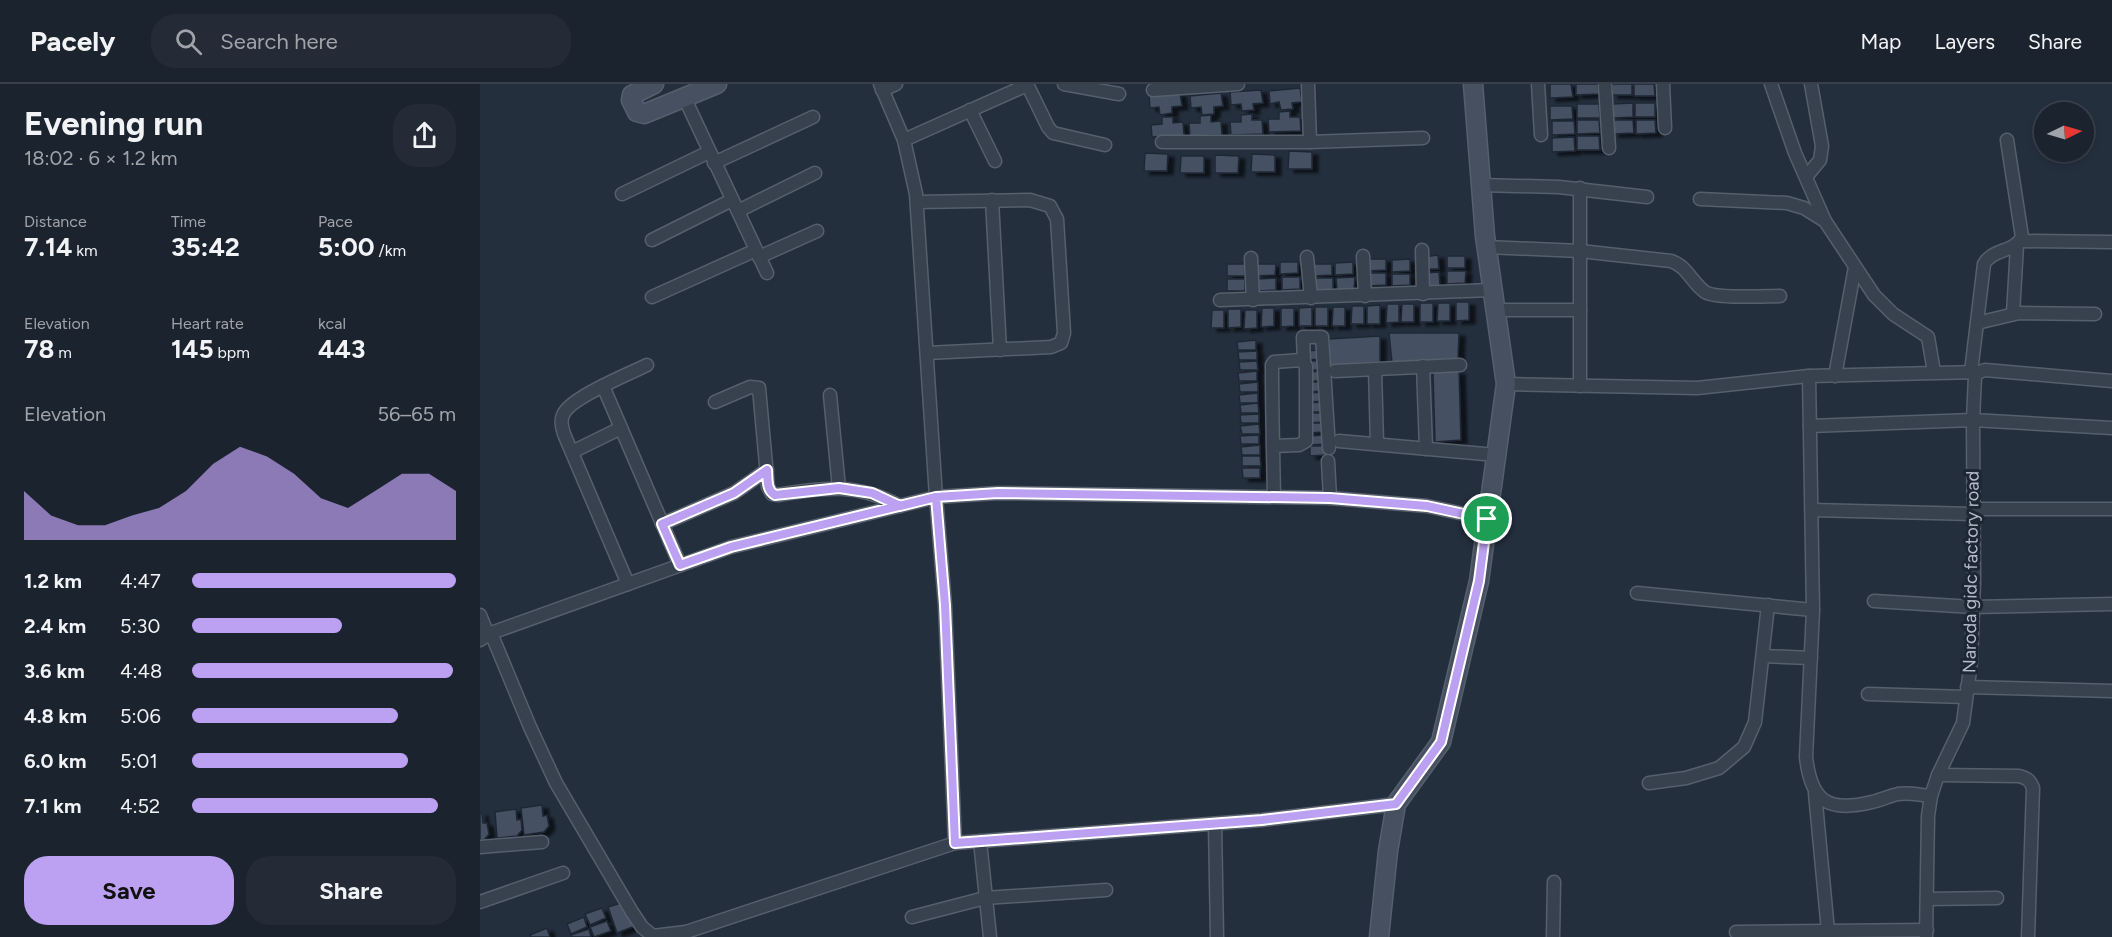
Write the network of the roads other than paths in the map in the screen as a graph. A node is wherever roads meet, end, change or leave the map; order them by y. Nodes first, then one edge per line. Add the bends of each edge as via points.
1 (654, 84) edge
2 (717, 84) edge
3 (896, 84) edge
4 (1027, 84) edge
5 (1064, 84) edge
6 (1238, 84) edge
7 (1308, 84) edge
8 (1473, 84) edge
9 (1538, 84) edge
10 (1605, 84) edge
11 (1663, 84) edge
12 (1771, 84) edge
13 (1811, 84) edge
14 (881, 87) edge
15 (1153, 90) dead end
16 (1119, 94) dead end
17 (685, 99) junction
18 (970, 110) junction
19 (813, 117) dead end
20 (1665, 129) dead end
21 (1541, 135) dead end
22 (1423, 138) dead end
23 (904, 140) junction
24 (2007, 140) dead end
25 (1162, 142) dead end
26 (1310, 142) junction
27 (1105, 146) dead end
28 (1609, 148) dead end
29 (712, 158) junction
30 (994, 161) dead end
31 (815, 173) dead end
32 (1806, 177) junction
33 (1480, 185) junction
34 (1580, 188) junction
35 (622, 194) dead end
36 (1647, 197) dead end
37 (1700, 199) dead end
38 (992, 200) junction
39 (916, 202) junction
40 (735, 206) junction
41 (1825, 221) junction
42 (817, 231) dead end
43 (652, 240) dead end
44 (2112, 242) edge
45 (2019, 243) junction
46 (1486, 247) junction
47 (1422, 250) dead end
48 (1580, 251) junction
49 (758, 253) junction
50 (1363, 256) dead end
51 (1307, 257) dead end
52 (1251, 258) dead end
53 (1855, 267) junction
54 (767, 273) dead end
55 (1492, 290) junction
56 (1424, 294) junction
57 (1365, 296) junction
58 (1780, 296) dead end
59 (652, 297) dead end
60 (1311, 298) junction
61 (1220, 300) dead end
62 (1253, 300) junction
63 (1495, 310) junction
64 (1580, 310) junction
65 (2013, 314) junction
66 (2095, 314) dead end
67 (1977, 323) junction
68 (1000, 350) junction
69 (927, 353) junction
70 (1304, 362) junction
71 (647, 365) dead end
72 (1460, 365) dead end
73 (1424, 366) junction
74 (1375, 369) junction
75 (1335, 371) dead end
76 (1934, 372) junction
77 (1975, 372) junction
78 (1809, 376) junction
79 (1835, 376) junction
80 (2112, 381) edge
81 (1506, 384) junction
82 (603, 386) junction
83 (1581, 386) junction
84 (830, 395) dead end
85 (715, 402) dead end
86 (1973, 420) junction
87 (1810, 426) junction
88 (621, 428) junction
89 (2112, 428) edge
90 (1377, 444) junction
91 (1273, 446) junction
92 (1426, 449) junction
93 (572, 452) junction
94 (1496, 455) junction
95 (1328, 461) dead end
96 (767, 470) junction
97 (839, 488) junction
98 (1274, 496) junction
99 (936, 497) junction
100 (1330, 498) junction
101 (900, 506) junction
102 (2112, 509) edge
103 (1812, 510) junction
104 (1973, 512) junction
105 (1487, 519) junction
106 (662, 524) junction
107 (680, 565) junction
108 (628, 584) junction
109 (1637, 593) dead end
110 (1874, 601) dead end
111 (2112, 604) edge
112 (1768, 605) junction
113 (1973, 607) junction
114 (1812, 610) junction
115 (480, 615) edge
116 (486, 636) edge
117 (1763, 656) junction
118 (1811, 658) junction
119 (2112, 691) edge
120 (1967, 692) junction
121 (1868, 694) dead end
122 (1938, 775) junction
123 (1649, 783) dead end
124 (1815, 792) junction
125 (1931, 796) junction
126 (1396, 804) junction
127 (1215, 824) junction
128 (980, 841) junction
129 (542, 842) dead end
130 (955, 843) junction
131 (480, 847) edge
132 (563, 873) dead end
133 (1554, 882) dead end
134 (1106, 890) dead end
135 (985, 898) junction
136 (1997, 898) dead end
137 (1927, 899) junction
138 (480, 902) edge
139 (912, 917) dead end
140 (1827, 931) junction
141 (1736, 932) dead end
142 (1860, 934) edge
143 (1927, 934) edge
144 (653, 936) edge
145 (990, 937) edge
146 (1216, 937) edge
147 (1378, 937) edge
148 (1553, 937) edge
149 (2028, 937) edge

1 - 17 street via 632,95 637,112 644,114
2 - 17 street
3 - 14 street
4 - 18 street
4 - 27 street via 1053,132
5 - 16 street
6 - 15 street
7 - 26 street
8 - 33 street
9 - 21 street
10 - 28 street
11 - 20 street
12 - 32 street
13 - 32 street via 1822,146 1820,160
14 - 23 street
17 - 29 street
18 - 23 street
18 - 30 street
19 - 29 street
22 - 26 street
23 - 39 street
24 - 45 street via 2023,232
25 - 26 street
29 - 35 street
29 - 40 street
31 - 40 street
32 - 41 street
33 - 34 street
33 - 46 street
34 - 36 street
34 - 48 street
37 - 41 street via 1787,202
38 - 39 street
38 - 68 street
38 - 68 street via 1030,200 1054,211 1064,333 1058,345
39 - 69 street
40 - 43 street
40 - 49 street
41 - 53 street
42 - 49 street
44 - 45 street
45 - 65 street
45 - 67 street, Naroda gidc factory road via 1986,260
46 - 48 street
46 - 55 street
47 - 56 street
48 - 58 street via 1678,263 1704,291 1713,295
48 - 64 street
49 - 54 street
49 - 59 street
50 - 57 street
51 - 60 street
52 - 62 street
53 - 76 street via 1893,314 1928,337
53 - 79 street
55 - 56 street
55 - 63 street
56 - 57 street
57 - 60 street
60 - 62 street
61 - 62 street
63 - 64 street
63 - 81 street
64 - 83 street
65 - 66 street
65 - 67 street
67 - 77 street, Naroda gidc factory road
68 - 69 street
69 - 99 street
70 - 90 street via 1303,338 1322,337 1334,444
70 - 91 street via 1272,365
70 - 91 street via 1306,441
71 - 82 street
72 - 73 street
73 - 74 street
73 - 92 street
74 - 75 street
74 - 90 street
76 - 77 street
76 - 79 street
77 - 80 street via 1993,370
77 - 86 street, Naroda gidc factory road
78 - 79 street
78 - 83 street via 1697,388
78 - 87 street
81 - 83 street
81 - 94 street
82 - 88 street
82 - 93 street via 580,399 562,416
84 - 97 street
85 - 96 street via 750,387 759,388
86 - 87 street
86 - 89 street
86 - 104 street, Naroda gidc factory road
87 - 103 street
88 - 93 street
88 - 106 street
90 - 92 street
91 - 98 street
92 - 94 street
93 - 108 street
94 - 105 street
95 - 100 street
96 - 97 street via 768,487 775,495
96 - 106 street via 734,493
97 - 101 street via 872,493
98 - 99 street via 998,493
98 - 100 street
99 - 101 street
99 - 130 street via 945,605
100 - 105 street via 1427,506
101 - 107 street via 731,547
102 - 104 street
103 - 104 street
103 - 114 street
104 - 113 street, Naroda gidc factory road
105 - 126 street via 1479,581 1441,742
106 - 107 street
107 - 108 street
108 - 116 street
109 - 112 street
110 - 113 street
111 - 113 street
112 - 114 street
112 - 117 street
113 - 120 street, Naroda gidc factory road
114 - 118 street
115 - 116 street
116 - 144 street via 556,783 632,912
117 - 118 street
117 - 123 street via 1755,722 1744,747 1719,768
118 - 124 street via 1806,757
119 - 120 street
120 - 121 street
120 - 122 street, Naroda gidc factory road via 1964,723
122 - 125 street, Naroda gidc factory road
122 - 149 street via 2019,776 2031,782
124 - 125 street via 1825,801 1852,806 1900,794
124 - 140 street
125 - 137 street, Naroda gidc factory road
126 - 127 street
126 - 147 street
127 - 128 street
127 - 146 street
128 - 130 street
128 - 135 street
129 - 131 street
130 - 144 street via 686,932
132 - 138 street
133 - 148 street
134 - 135 street
135 - 139 street
135 - 145 street
136 - 137 street
137 - 143 street, Naroda gidc factory road
140 - 141 street
140 - 142 street
142 - 143 street

